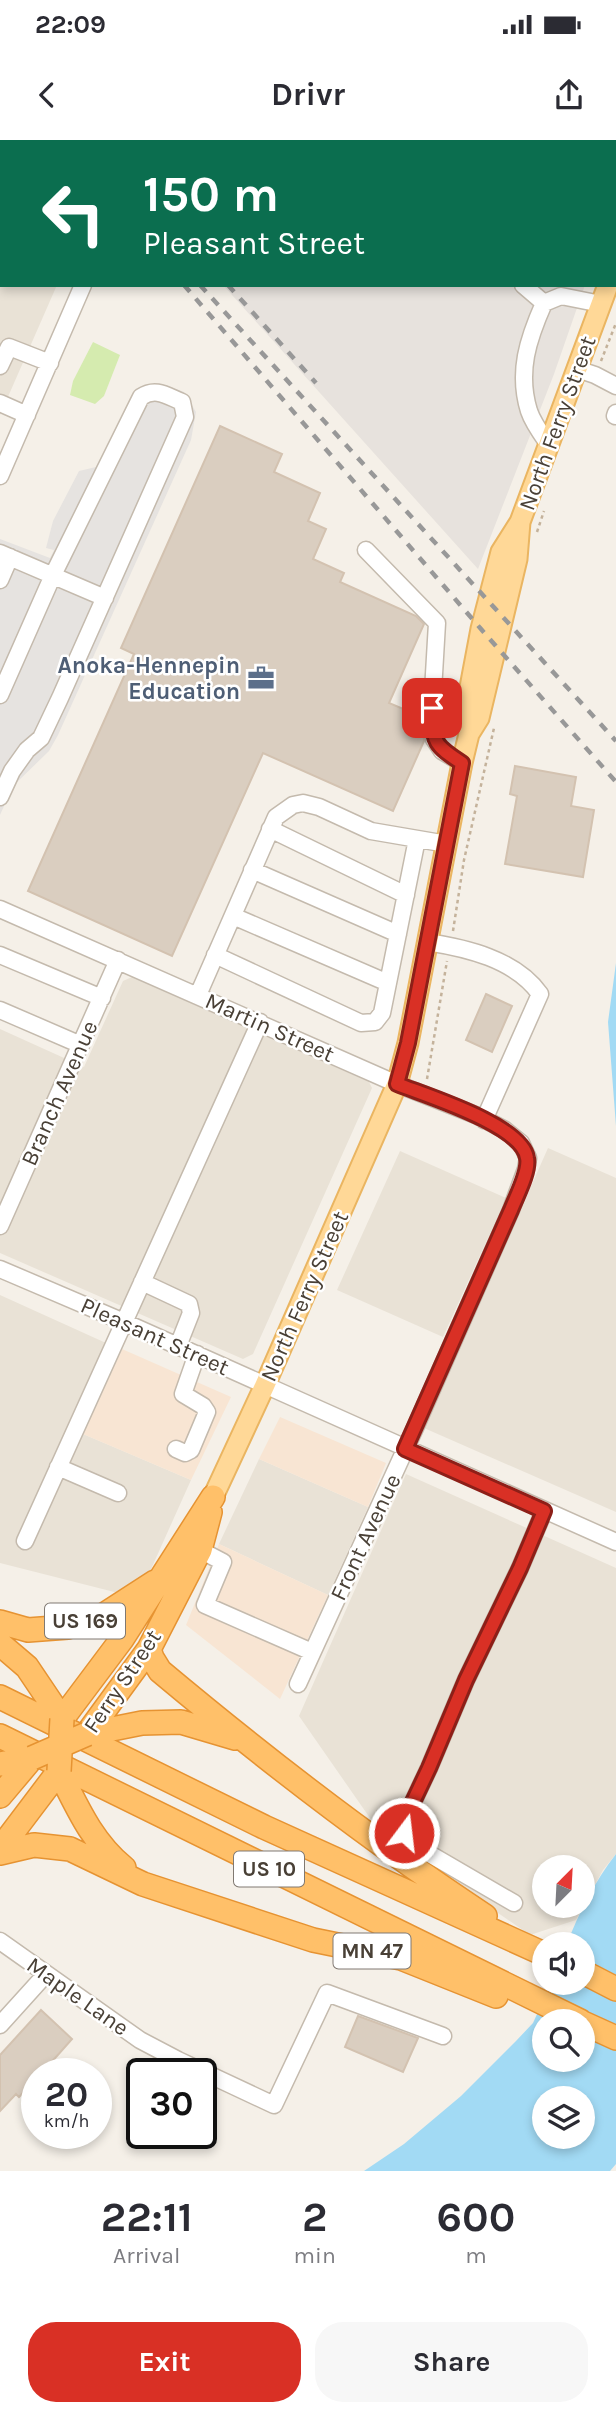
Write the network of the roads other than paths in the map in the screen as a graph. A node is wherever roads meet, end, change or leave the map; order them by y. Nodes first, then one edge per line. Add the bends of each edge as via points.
1 (82, 287) edge
2 (525, 287) edge
3 (607, 287) edge
4 (544, 303) junction
5 (601, 304) junction
6 (50, 363) junction
7 (0, 366) edge
8 (586, 372) junction
9 (616, 386) edge
10 (0, 403) edge
11 (27, 415) junction
12 (548, 445) junction
13 (0, 476) edge
14 (366, 550) dead end
15 (5, 555) edge
16 (53, 575) junction
17 (0, 580) edge
18 (105, 598) junction
19 (0, 695) edge
20 (462, 763) junction
21 (0, 797) edge
22 (270, 829) junction
23 (417, 839) junction
24 (447, 844) junction
25 (253, 870) junction
26 (406, 895) junction
27 (0, 909) edge
28 (233, 916) junction
29 (398, 934) junction
30 (427, 942) junction
31 (0, 955) edge
32 (215, 955) junction
33 (118, 960) junction
34 (388, 983) junction
35 (198, 995) junction
36 (102, 998) junction
37 (0, 1010) edge
38 (260, 1022) junction
39 (81, 1045) junction
40 (397, 1084) junction
41 (484, 1120) junction
42 (528, 1158) joint
43 (0, 1226) edge
44 (0, 1269) edge
45 (142, 1282) junction
46 (124, 1322) junction
47 (178, 1346) junction
48 (197, 1354) junction
49 (265, 1385) junction
50 (176, 1449) dead end
51 (405, 1449) junction
52 (58, 1467) junction
53 (118, 1493) dead end
54 (213, 1497) junction
55 (544, 1511) junction
56 (25, 1541) dead end
57 (616, 1542) edge
58 (200, 1550) junction
59 (161, 1578) junction
60 (0, 1622) edge
61 (0, 1644) edge
62 (149, 1649) junction
63 (312, 1652) junction
64 (298, 1684) dead end
65 (0, 1697) edge
66 (62, 1719) junction
67 (87, 1734) junction
68 (0, 1736) edge
69 (242, 1740) junction
70 (61, 1745) junction
71 (32, 1758) junction
72 (0, 1764) edge
73 (59, 1771) junction
74 (2, 1794) edge
75 (0, 1851) edge
76 (143, 1884) junction
77 (514, 1903) dead end
78 (0, 1941) edge
79 (532, 1947) edge
80 (532, 1949) edge
81 (46, 1975) junction
82 (595, 1978) edge
83 (616, 1989) edge
84 (539, 2002) junction
85 (554, 2009) edge
86 (0, 2025) edge
87 (595, 2028) edge
88 (443, 2036) dead end
89 (616, 2038) edge

1 - 6 street
2 - 4 street
3 - 5 main road, North Ferry Street
4 - 5 street via 561,296
4 - 12 street via 523,372 529,413
5 - 8 main road, North Ferry Street
6 - 7 street via 9,347
6 - 11 street
8 - 9 street
8 - 12 main road, North Ferry Street
10 - 11 street
11 - 13 street
12 - 20 main road, North Ferry Street via 520,522 501,552 465,714 469,734
14 - 20 street via 437,622 434,739 442,751
15 - 16 street
15 - 17 street
16 - 18 street
16 - 18 street via 141,397 157,391 182,402 185,417
16 - 19 street
18 - 21 street via 41,738 12,771
20 - 24 main road, North Ferry Street
22 - 23 street via 285,809 303,803 370,831
22 - 25 street
22 - 26 street
23 - 24 street
23 - 26 street
24 - 30 main road, North Ferry Street
25 - 28 street
25 - 29 street
26 - 29 street
27 - 33 street, Martin Street
28 - 32 street
28 - 34 street
29 - 34 street
30 - 40 main road, North Ferry Street
30 - 41 street via 471,950 531,982 540,994
31 - 36 street
32 - 34 street via 361,1023 375,1022 382,1013
32 - 35 street
33 - 35 street, Martin Street
33 - 36 street, Branch Avenue
35 - 38 street, Martin Street
36 - 39 street, Branch Avenue
37 - 39 street
38 - 40 street, Martin Street
38 - 45 street
39 - 43 street, Branch Avenue
40 - 41 street, Martin Street
40 - 49 main road, North Ferry Street
41 - 42 street, Martin Street via 521,1143
42 - 51 street, Front Avenue via 511,1210
44 - 46 street, Pleasant Street
45 - 46 street
45 - 47 street via 191,1307
46 - 47 street, Pleasant Street
46 - 52 street
47 - 48 street, Pleasant Street
48 - 49 street, Pleasant Street
48 - 50 street via 183,1394 208,1412 191,1450
49 - 51 street, Pleasant Street
49 - 54 main road, North Ferry Street
51 - 55 street, Pleasant Street
51 - 63 street, Front Avenue
52 - 53 street
52 - 56 street
54 - 58 highway, Ferry Street / US 169
54 - 59 highway, North Ferry Street / US 169
55 - 57 street, Pleasant Street
55 - 77 street via 404,1821 404,1833 421,1849
58 - 62 highway, Ferry Street / US 169
58 - 63 street via 223,1562 205,1605
59 - 60 highway, US 169 via 104,1615 68,1627 28,1630
59 - 66 highway, North Ferry Street / US 169
61 - 66 highway via 27,1667
62 - 67 highway, Ferry Street / US 169
62 - 69 highway via 160,1671
63 - 64 street, Front Avenue
65 - 80 highway, US 10 via 264,1826
66 - 70 highway, bridge
66 - 71 highway, North Ferry Street / US 169, bridge
67 - 69 highway via 142,1723 181,1722
67 - 70 highway, bridge
67 - 73 highway, Ferry Street / US 169, bridge
68 - 84 highway, US 10
69 - 79 highway via 401,1860
70 - 71 highway, bridge
70 - 73 highway, bridge
71 - 72 highway
71 - 74 highway, North Ferry Street / US 169
73 - 75 highway, Ferry Street / US 169
73 - 76 highway via 86,1825 108,1855
75 - 76 highway, MN 47 via 34,1845 70,1849
76 - 84 highway, MN 47 via 313,1940 401,1958 522,2005
78 - 81 street, Maple Lane
81 - 86 street
81 - 88 street, Maple Lane via 140,2040 274,2105 327,1993
82 - 83 highway
84 - 85 highway, US 10
87 - 89 highway, US 10

